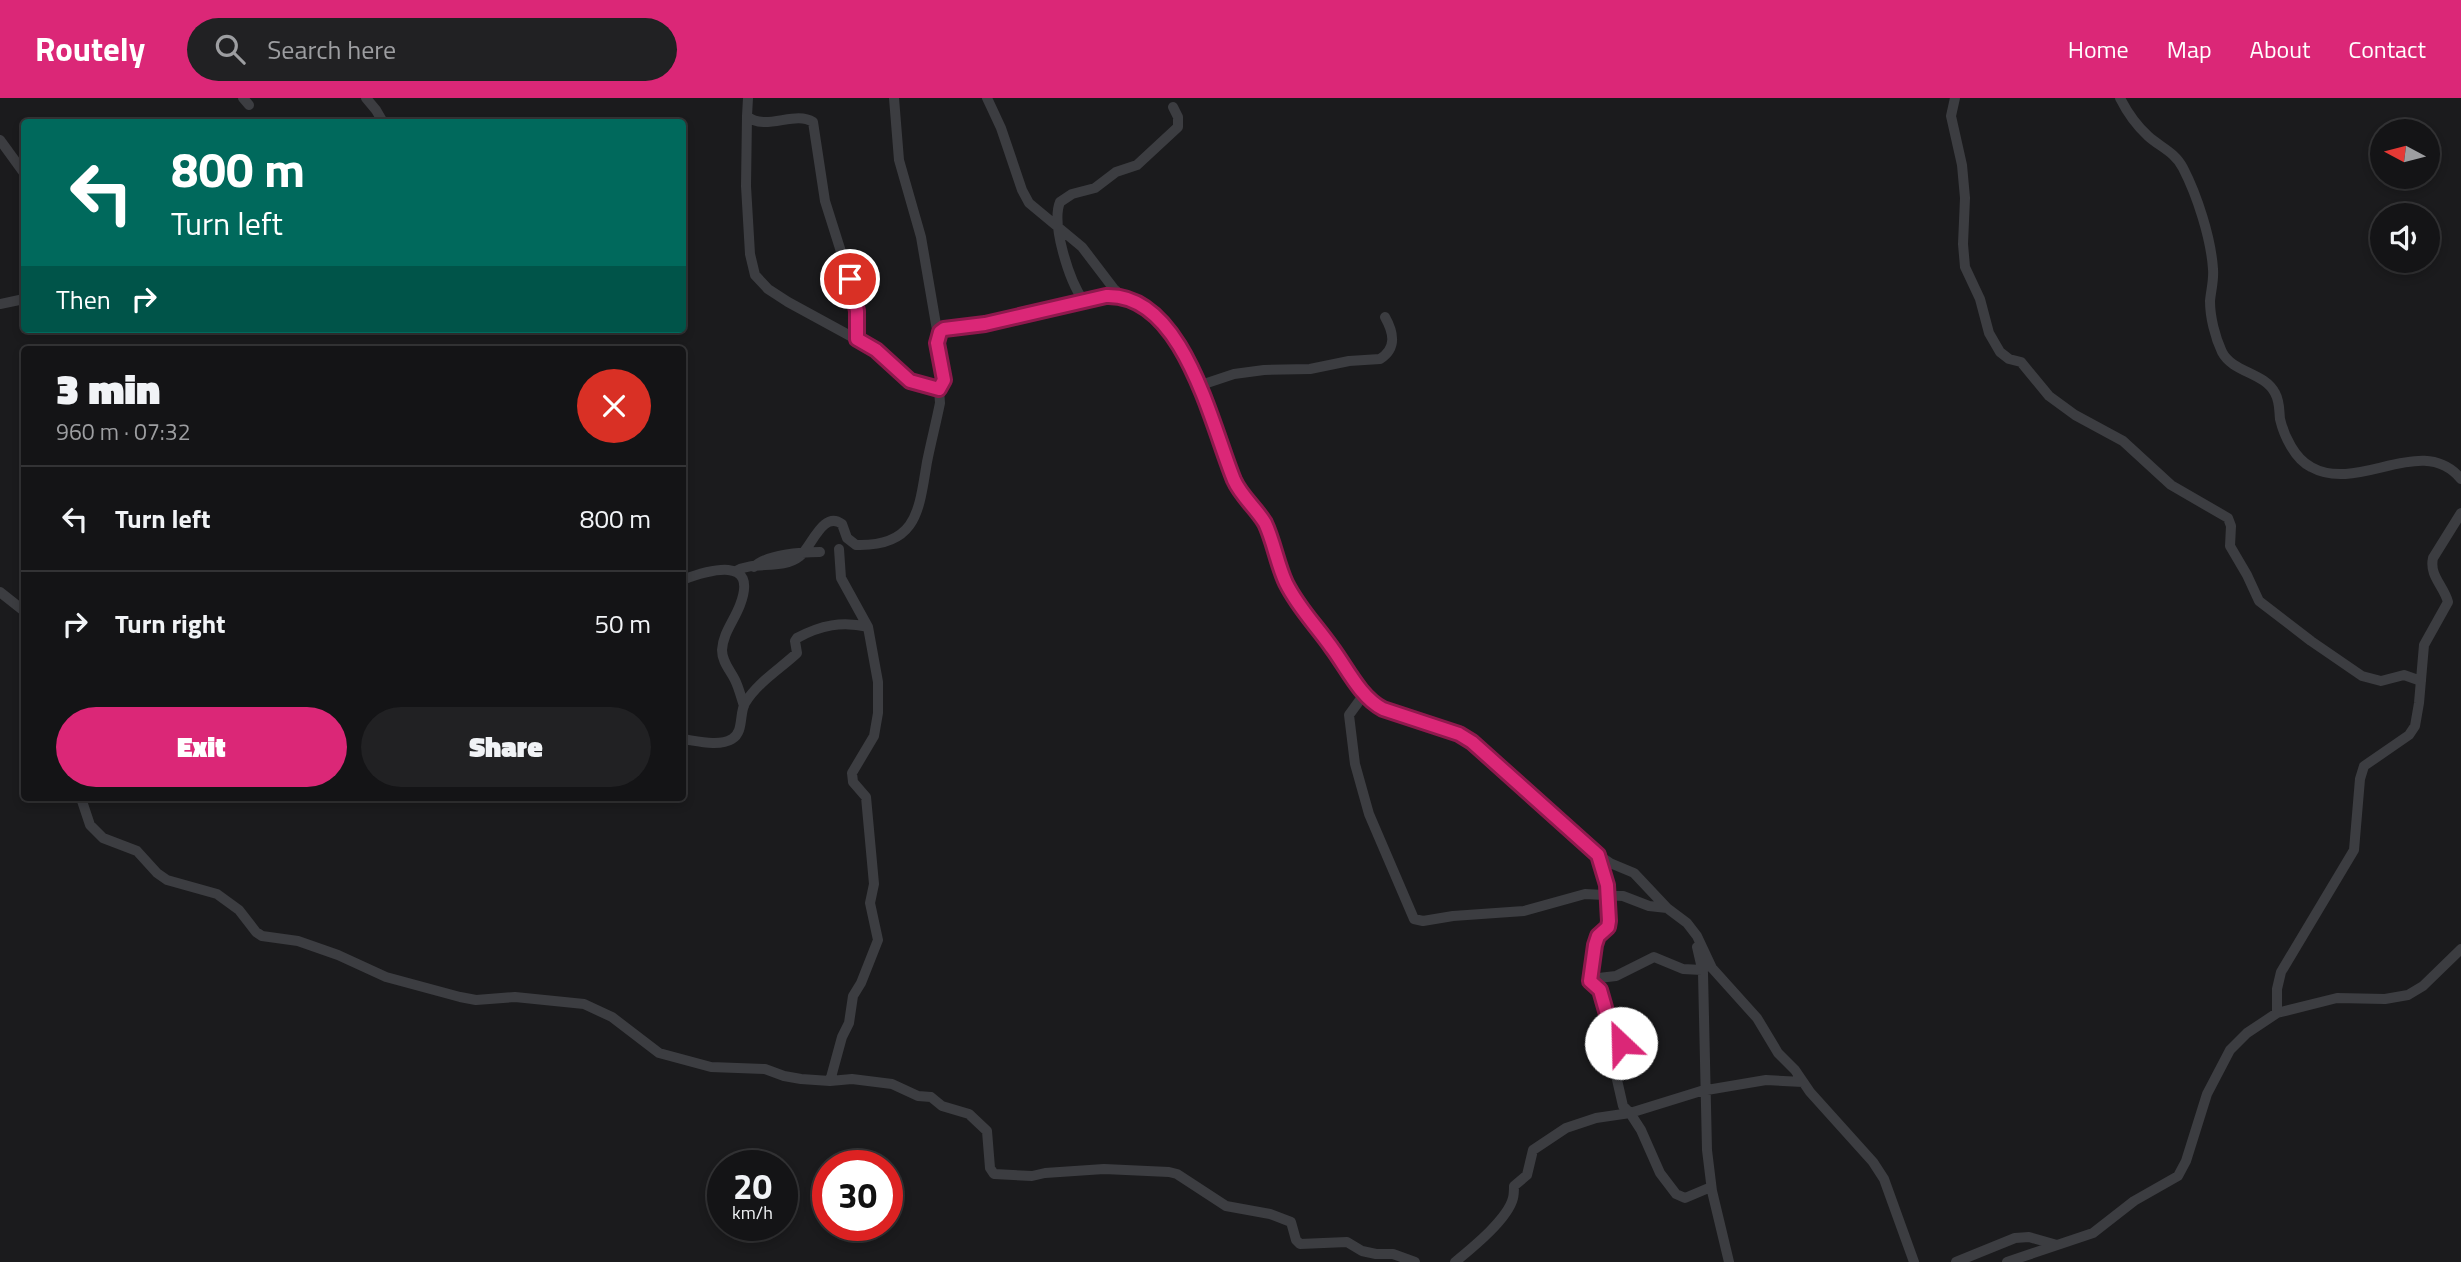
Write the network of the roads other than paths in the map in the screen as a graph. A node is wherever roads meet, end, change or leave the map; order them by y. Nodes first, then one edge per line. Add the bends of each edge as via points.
1 (366, 98) edge
2 (748, 98) edge
3 (894, 98) edge
4 (987, 98) edge
5 (1955, 98) edge
6 (2120, 98) edge
7 (1173, 107) dead end
8 (747, 116) junction
9 (381, 119) edge
10 (0, 140) edge
11 (21, 169) edge
12 (1058, 227) junction
13 (1121, 295) junction
14 (21, 300) edge
15 (1083, 300) junction
16 (0, 304) edge
17 (1384, 317) dead end
18 (938, 336) junction
19 (857, 339) junction
20 (1201, 385) junction
21 (939, 389) junction
22 (2461, 479) edge
23 (2461, 513) edge
24 (856, 545) junction
25 (839, 549) junction
26 (804, 552) junction
27 (820, 552) junction
28 (792, 561) junction
29 (754, 567) junction
30 (736, 571) junction
31 (686, 579) edge
32 (743, 580) junction
33 (0, 592) edge
34 (21, 609) edge
35 (868, 627) junction
36 (2421, 681) junction
37 (1365, 693) junction
38 (744, 706) junction
39 (686, 739) edge
40 (82, 801) edge
41 (1598, 855) junction
42 (1607, 895) junction
43 (1667, 908) junction
44 (2461, 950) edge
45 (1706, 966) junction
46 (1590, 979) junction
47 (2277, 1013) junction
48 (830, 1081) junction
49 (1803, 1082) junction
50 (1705, 1090) junction
51 (1630, 1113) junction
52 (1711, 1187) junction
53 (2057, 1245) junction
54 (1415, 1262) edge
55 (1455, 1262) edge
56 (1729, 1262) edge
57 (1914, 1262) edge
58 (1956, 1262) edge
59 (2007, 1262) edge

1 - 9 street
2 - 8 street
3 - 18 street via 899,160 921,237
4 - 12 street via 1026,197
5 - 36 street via 1951,116 1962,165 1965,267 2000,352 2021,362 2049,396 2075,415 2123,441 2171,485 2228,518 2230,546 2255,595 2285,622 2362,676 2381,681 2404,675
6 - 22 street via 2135,123 2182,164 2211,255 2211,311 2223,353 2274,391 2286,436 2301,460 2320,471 2343,475 2434,461 2442,462
7 - 12 street via 1178,127 1137,164 1091,190 1065,197 1058,206
8 - 19 street via 746,186 755,275 788,302
8 - 19 street via 757,121 806,118 813,122 825,201 855,296
10 - 11 street
12 - 13 street via 1082,247
12 - 15 street via 1072,283
13 - 15 street
13 - 20 street via 1159,318
14 - 16 street
15 - 18 street via 944,329
17 - 20 street via 1393,342 1380,359 1250,372
18 - 21 street via 945,374
19 - 21 street via 910,381
20 - 37 street via 1234,480 1264,522 1298,606
21 - 24 street via 922,500 914,519 894,537
23 - 36 street via 2433,558 2432,572 2448,602 2424,645
24 - 25 street
24 - 26 street via 847,538 842,524 831,520
25 - 27 street
25 - 35 street via 841,578
26 - 27 street
26 - 28 street
26 - 29 street via 763,560
27 - 28 street
28 - 29 street
29 - 30 street
29 - 32 street
30 - 31 street via 706,572
30 - 32 street
32 - 38 street via 740,604 722,652
33 - 34 street
35 - 38 street via 834,624 797,638 797,653 771,673
35 - 48 street via 878,682 878,713 873,740 852,773 853,782 866,797 874,884 870,899 878,940 853,996
36 - 47 street via 2412,731 2362,771 2356,844 2281,972
37 - 41 street via 1383,709 1472,742
37 - 42 street via 1349,715 1354,764 1368,814 1412,918 1423,921 1524,911 1580,894
38 - 39 street via 738,733 732,739
40 - 48 street via 90,825 103,838 137,851 167,880 217,894 262,936 298,941 397,981 467,999 584,1004 612,1017 666,1056 718,1068 765,1069
41 - 42 street
41 - 43 street via 1634,873
42 - 43 street
42 - 46 street via 1609,925 1598,938
43 - 45 street via 1690,927
44 - 47 street via 2409,995 2337,998
45 - 46 street via 1683,969 1654,957 1616,976
45 - 49 street via 1757,1018
45 - 50 street
46 - 51 street via 1600,990 1621,1036 1612,1058 1622,1104
47 - 53 street via 2230,1050 2202,1107 2178,1176 2134,1200 2099,1230
48 - 54 street via 892,1084 970,1114 987,1131 994,1174 1032,1176 1104,1169 1169,1172 1226,1206 1291,1222 1300,1244 1347,1242 1362,1251
49 - 50 street via 1766,1080
49 - 57 street via 1880,1171
50 - 51 street
50 - 52 street
51 - 52 street via 1660,1173 1676,1194 1685,1198
51 - 55 street via 1566,1128 1535,1149 1528,1172 1514,1186 1505,1214
52 - 56 street
53 - 58 street via 2015,1238
53 - 59 street

